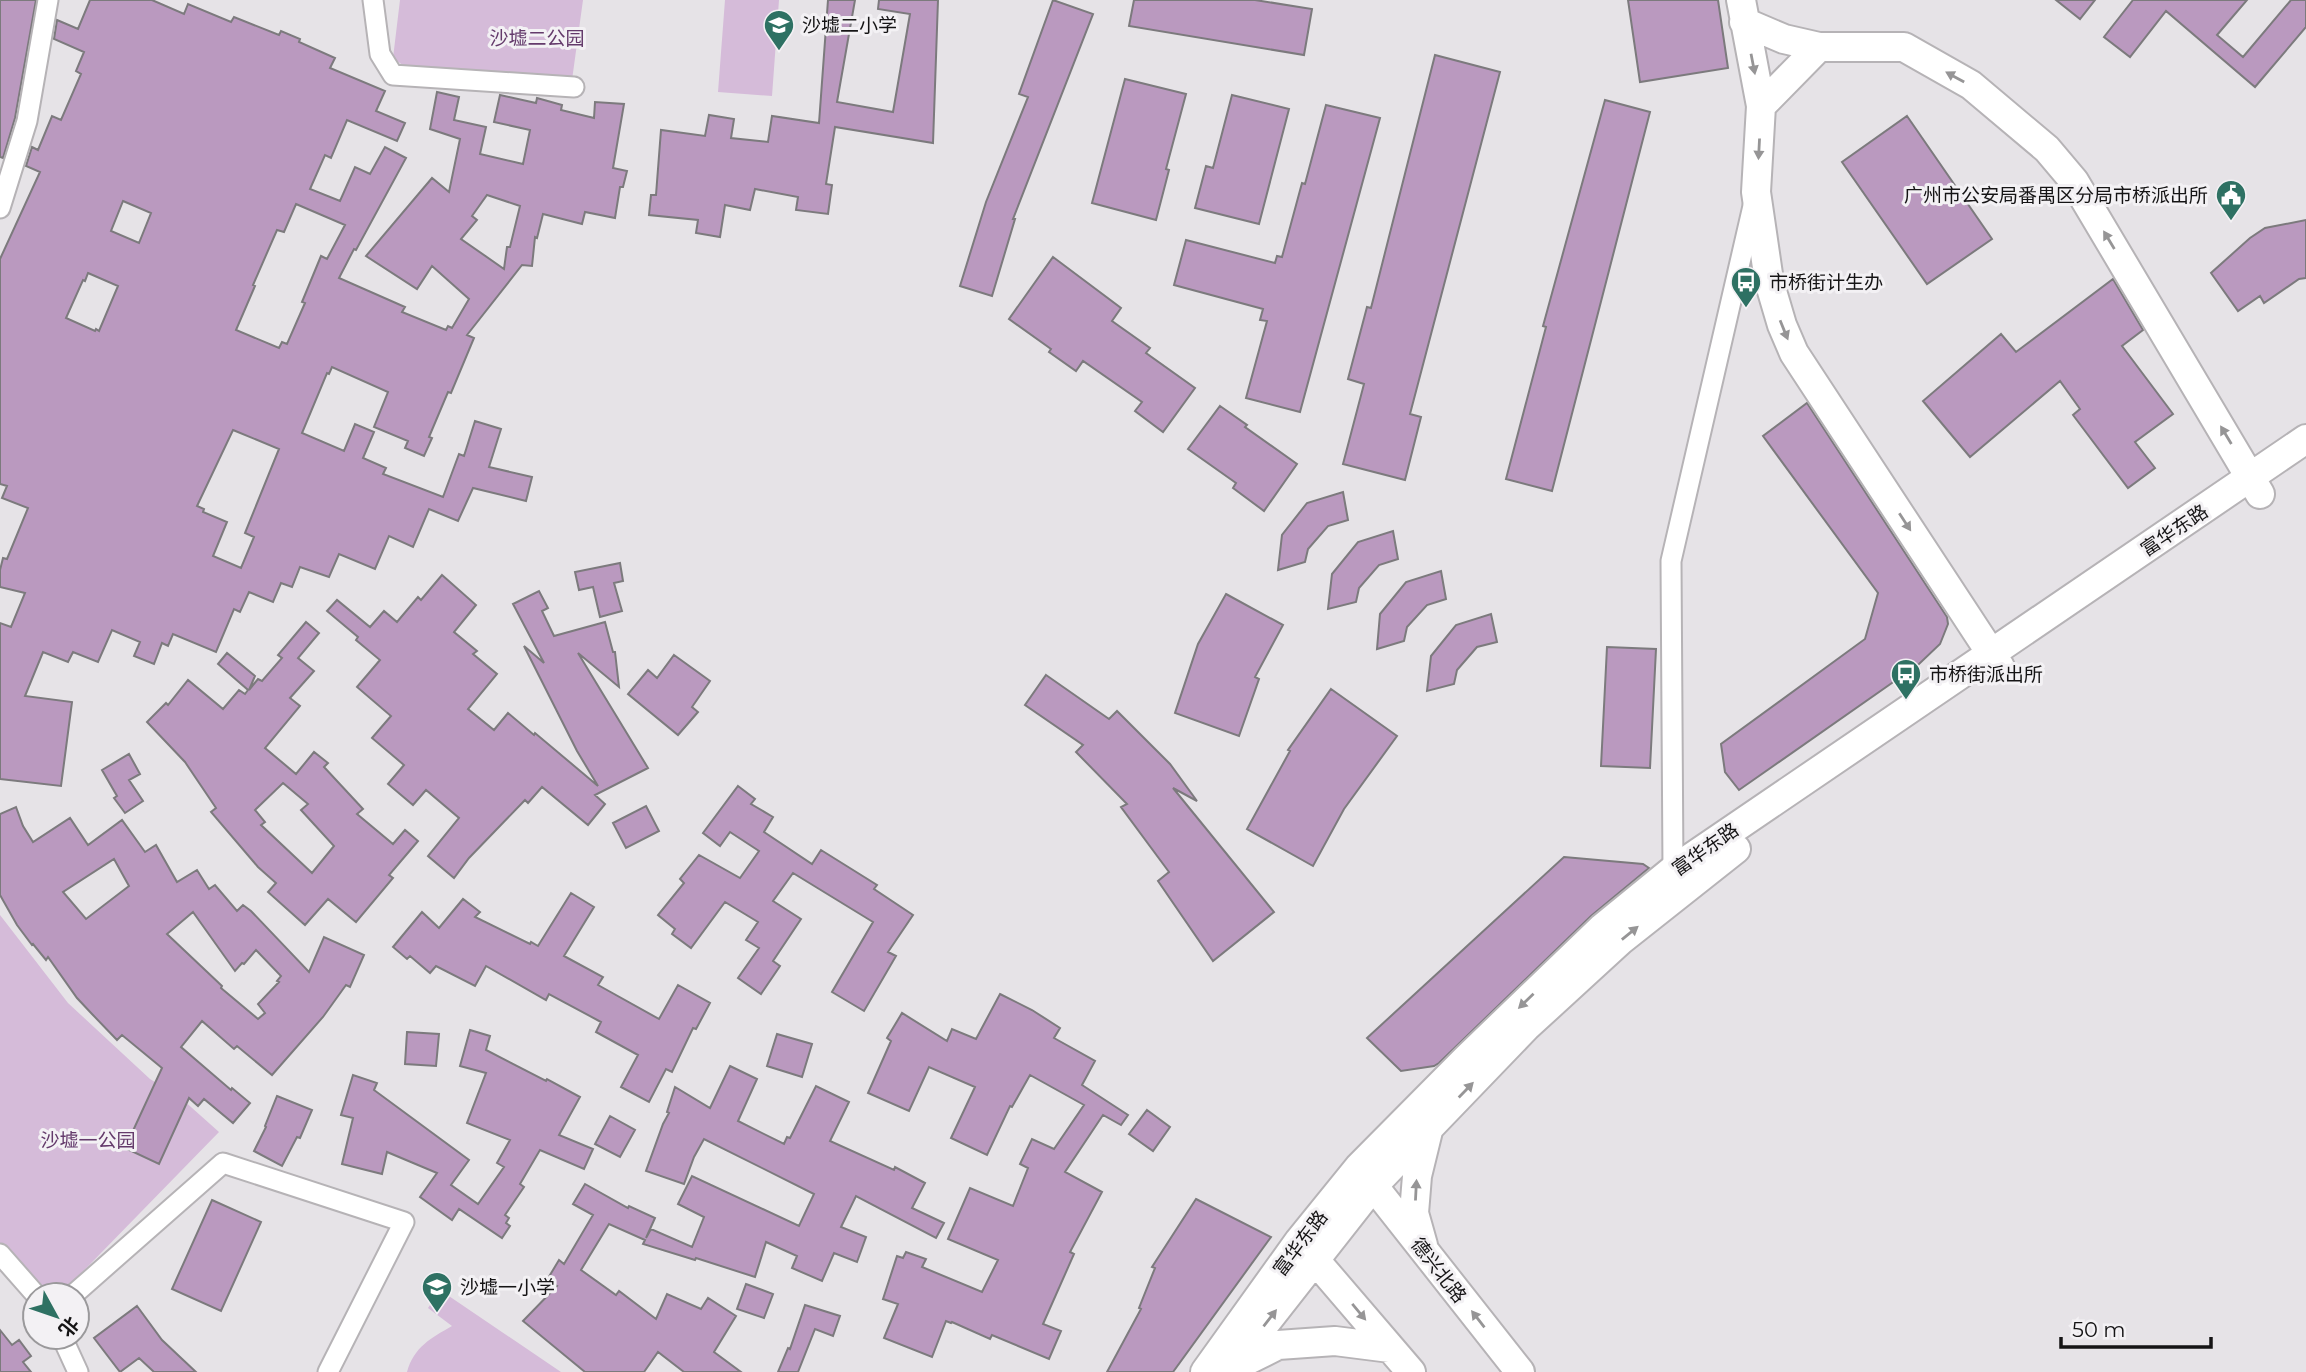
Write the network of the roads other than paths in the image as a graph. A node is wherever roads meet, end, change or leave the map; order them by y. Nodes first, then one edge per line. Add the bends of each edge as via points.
1 (48, 0) edge
2 (373, 0) edge
3 (1743, 11) edge
4 (1819, 47) junction
5 (574, 87) dead end
6 (1761, 106) junction
7 (1756, 192) junction
8 (0, 208) edge
9 (2306, 439) edge
10 (2306, 461) edge
11 (2255, 486) junction
12 (1996, 660) junction
13 (1673, 870) junction
14 (1428, 1129) junction
15 (1366, 1177) junction
16 (1307, 1251) junction
17 (1425, 1251) junction
18 (0, 1254) edge
19 (24, 1281) edge
20 (89, 1281) edge
21 (1390, 1348) junction
22 (68, 1351) edge
23 (1221, 1371) edge
24 (78, 1372) edge
25 (328, 1372) edge
26 (1410, 1372) edge
27 (1520, 1372) edge

1 - 8 street via 27,121
2 - 5 street via 380,54 393,75
3 - 4 main road via 1784,39
3 -> 6 main road
4 - 6 main road
11 -> 4 main road via 2074,181 2047,149 1971,85 1903,47
6 -> 7 main road
7 -> 12 main road via 1769,281 1794,353
7 - 13 street via 1671,561
9 - 11 main road, 富华东路
10 - 11 main road, 富华东路
11 - 12 main road, 富华东路
12 - 13 main road, 富华东路
14 -> 12 main road, 富华东路 via 1581,975 1716,863
13 -> 15 main road, 富华东路 via 1583,947 1465,1059
14 - 15 main road, 富华东路
17 -> 14 main road via 1415,1213 1417,1176
15 - 16 main road, 富华东路
15 - 17 main road, 德兴北路
16 -> 21 main road
16 - 23 main road, 富华东路
27 -> 17 main road, 德兴北路
18 - 19 street
20 - 25 street via 223,1163 404,1222
21 - 23 main road via 1335,1341 1278,1345
21 - 26 main road
22 - 24 street

